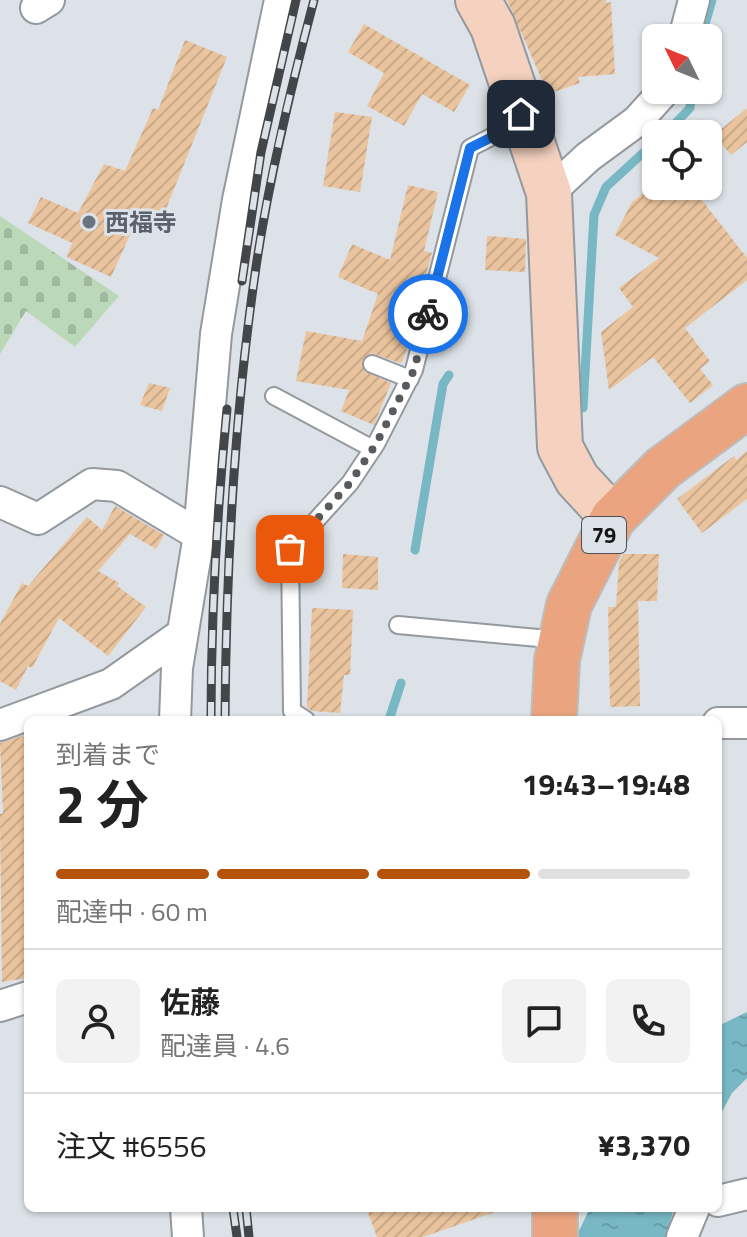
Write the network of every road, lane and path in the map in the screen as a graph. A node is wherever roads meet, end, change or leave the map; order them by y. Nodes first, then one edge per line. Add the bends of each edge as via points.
1 (280, 0) edge
2 (478, 0) edge
3 (694, 0) edge
4 (688, 24) edge
5 (652, 104) edge
6 (524, 121) junction
7 (549, 193) junction
8 (372, 364) dead end
9 (410, 379) junction
10 (274, 396) dead end
11 (747, 406) edge
12 (373, 449) junction
13 (0, 502) edge
14 (613, 518) junction
15 (199, 535) junction
16 (398, 625) dead end
17 (182, 634) junction
18 (561, 640) junction
19 (24, 716) edge
20 (24, 716) edge
21 (175, 716) edge
22 (300, 716) edge
23 (554, 716) edge
24 (722, 723) edge
25 (747, 723) edge
26 (0, 725) edge
27 (24, 998) edge
28 (0, 1006) edge
29 (747, 1194) edge
30 (722, 1200) edge
31 (186, 1212) edge
32 (555, 1212) edge
33 (692, 1212) edge
34 (188, 1237) edge
35 (555, 1237) edge
36 (682, 1237) edge

1 - 15 street via 216,334
2 - 6 street via 493,27
3 - 4 street
5 - 7 street
6 - 7 street
6 - 9 lane via 470,148
7 - 14 street via 560,447 577,479
8 - 9 lane
9 - 12 lane
10 - 12 lane
11 - 14 main road, 79 via 663,468
12 - 22 lane via 350,483 290,549 292,711
13 - 15 street via 38,519 92,484 117,486
14 - 18 main road, 79 via 569,605
15 - 17 street
16 - 18 lane
17 - 20 street via 111,684
17 - 21 street
18 - 23 main road, 79
19 - 26 street
24 - 25 street
27 - 28 street
29 - 30 street
31 - 34 street
32 - 35 main road
33 - 36 street

